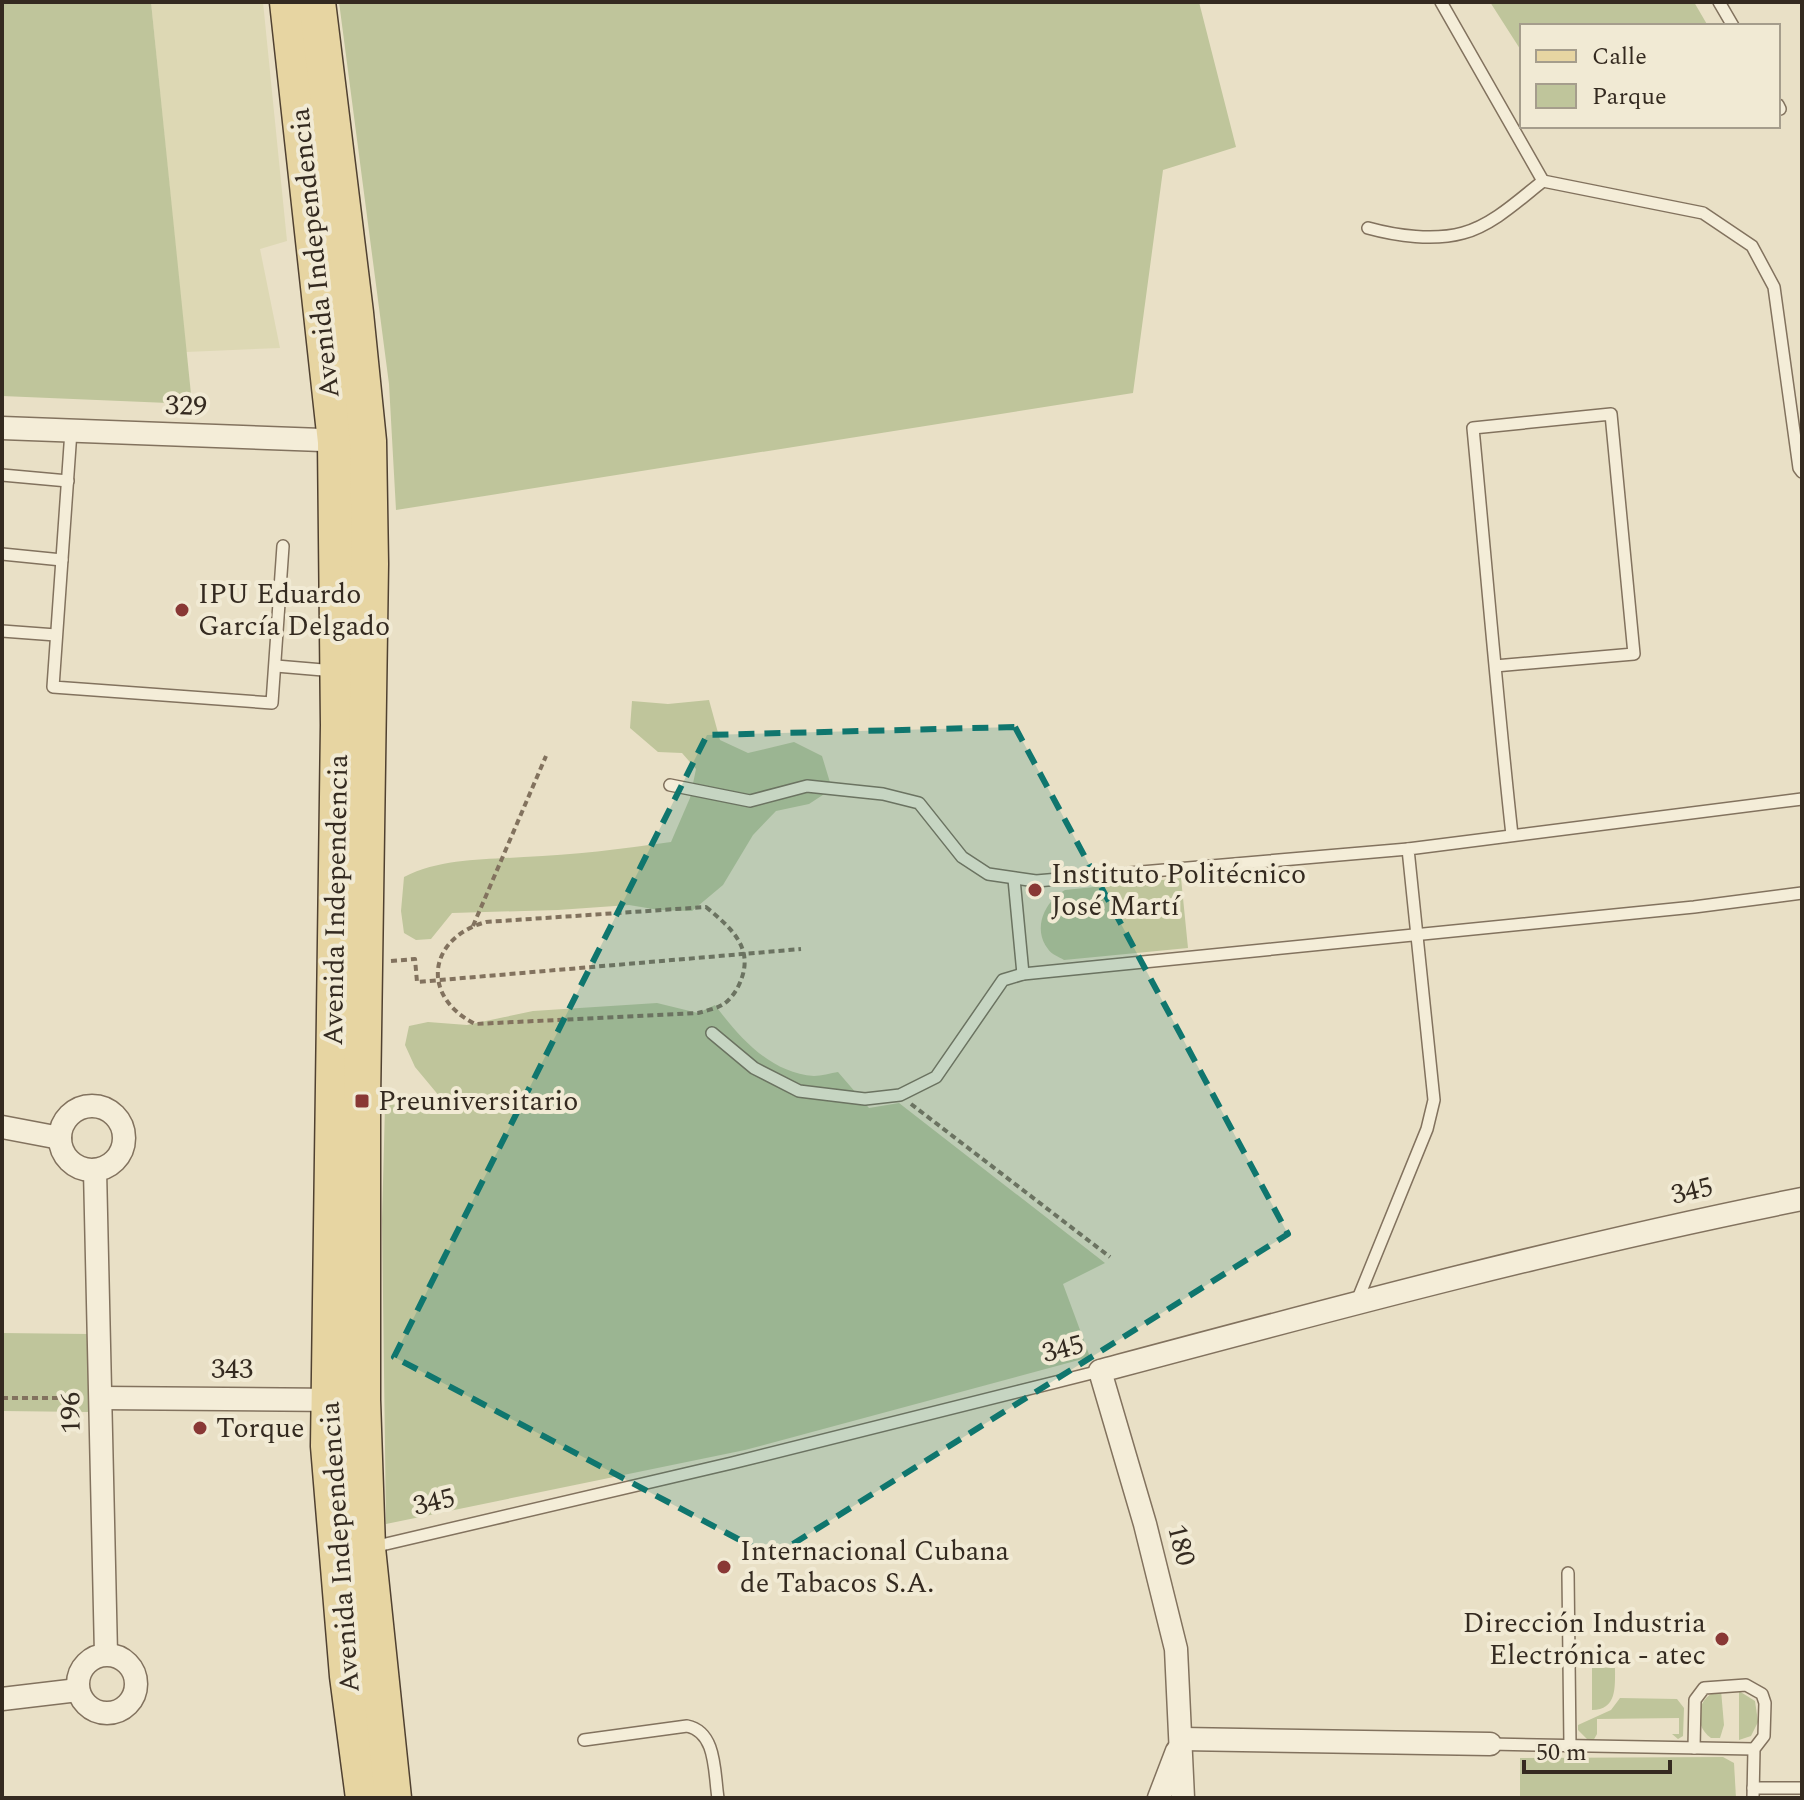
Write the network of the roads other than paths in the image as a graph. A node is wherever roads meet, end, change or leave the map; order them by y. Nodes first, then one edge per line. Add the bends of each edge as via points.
1 (288, 2) edge
2 (317, 2) edge
3 (1441, 2) edge
4 (1719, 2) edge
5 (1732, 24) edge
6 (1543, 181) junction
7 (1368, 228) dead end
8 (2, 428) edge
9 (71, 431) junction
10 (352, 441) junction
11 (1802, 472) edge
12 (2, 475) edge
13 (68, 481) junction
14 (283, 546) dead end
15 (2, 554) edge
16 (62, 560) junction
17 (2, 631) edge
18 (56, 635) junction
19 (276, 666) junction
20 (1495, 666) junction
21 (339, 671) junction
22 (670, 785) dead end
23 (1802, 799) edge
24 (1512, 835) junction
25 (1408, 849) junction
26 (1014, 879) junction
27 (1802, 893) edge
28 (1418, 935) junction
29 (1023, 974) junction
30 (712, 1033) dead end
31 (2, 1127) edge
32 (60, 1138) junction
33 (95, 1170) junction
34 (1802, 1199) edge
35 (1357, 1302) junction
36 (1100, 1371) junction
37 (101, 1398) junction
38 (346, 1400) junction
39 (352, 1551) junction
40 (1568, 1573) dead end
41 (106, 1654) junction
42 (78, 1690) junction
43 (2, 1699) edge
44 (1182, 1739) junction
45 (584, 1740) dead end
46 (1490, 1744) joint
47 (1570, 1746) junction
48 (1694, 1748) junction
49 (1754, 1749) junction
50 (1802, 1788) edge
51 (1753, 1793) edge
52 (364, 1798) edge
53 (393, 1798) edge
54 (718, 1798) edge
55 (1159, 1798) edge
56 (1183, 1798) edge

1 - 10 main road, Avenida Independencia
2 - 10 main road, Avenida Independencia via 355,313
3 - 6 lane
4 - 5 lane
6 - 7 lane via 1498,216 1465,233 1392,234
6 - 11 lane via 1703,213 1752,246 1774,287
8 - 9 street, 329
9 - 10 street, 329
9 - 13 lane
10 - 21 main road, Avenida Independencia
10 - 38 main road, Avenida Independencia via 370,564 362,1101
12 - 13 lane
13 - 16 lane
14 - 19 lane
15 - 16 lane
16 - 18 lane
17 - 18 lane
18 - 19 lane via 53,687 272,703
19 - 21 lane
20 - 20 lane via 1473,428 1611,414 1634,654
20 - 24 lane
21 - 38 main road, Avenida Independencia
22 - 26 lane via 750,801 807,786 919,803 962,857 988,874
23 - 24 lane
24 - 25 lane
25 - 26 lane via 1056,881
25 - 28 lane
26 - 29 lane
27 - 28 lane
28 - 29 lane
28 - 35 lane via 1434,1100
29 - 30 lane via 1003,980 936,1077 900,1095 865,1099 799,1091 754,1068
31 - 32 street
32 - 33 street via 67,1158
32 - 33 street via 74,1112 94,1107 114,1115 123,1133 120,1153
33 - 37 street, 196
34 - 35 street, 345
35 - 36 street, 345
36 - 39 lane, 345
36 - 44 street, 180 via 1176,1649
37 - 38 street, 343
37 - 41 street, 196
38 - 39 main road, Avenida Independencia
39 - 52 main road, Avenida Independencia via 348,1676
39 - 53 main road, Avenida Independencia
40 - 47 lane
41 - 42 street via 84,1664
41 - 42 street via 121,1657 135,1673 131,1702 104,1713 88,1706
42 - 43 street
44 - 46 street
44 - 55 street, 180
44 - 56 street, 180
45 - 54 lane via 696,1727 710,1744
46 - 47 lane
47 - 48 lane
48 - 49 lane
48 - 49 lane via 1699,1693 1711,1685 1746,1685 1762,1694 1765,1703 1764,1736
49 - 51 lane
50 - 51 lane

